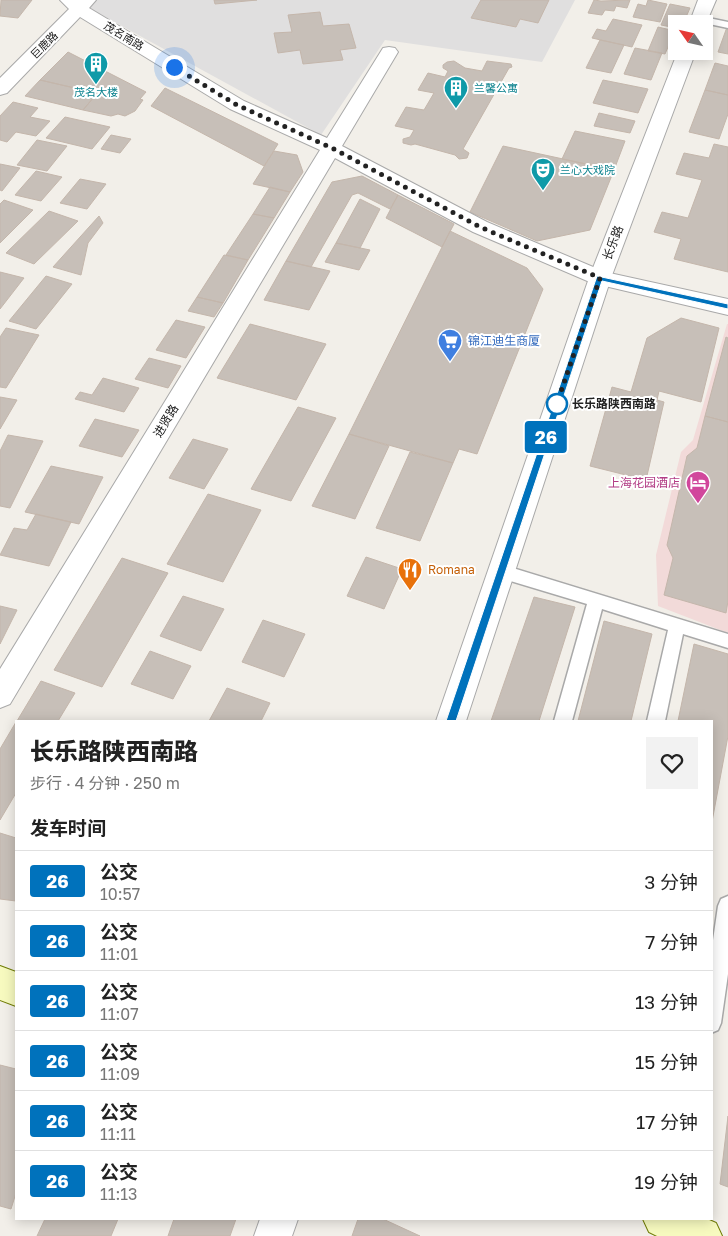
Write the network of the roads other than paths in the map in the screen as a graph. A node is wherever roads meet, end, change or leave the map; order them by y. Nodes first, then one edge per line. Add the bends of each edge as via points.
1 (707, 0) edge
2 (78, 3) edge
3 (701, 15) edge
4 (713, 24) edge
5 (728, 25) edge
6 (389, 52) dead end
7 (684, 60) edge
8 (0, 89) edge
9 (332, 148) junction
10 (600, 278) junction
11 (728, 307) edge
12 (500, 571) junction
13 (596, 601) junction
14 (677, 625) junction
15 (728, 641) edge
16 (0, 695) edge
17 (451, 720) edge
18 (563, 720) edge
19 (656, 720) edge
20 (728, 906) edge
21 (0, 983) edge
22 (15, 988) edge
23 (713, 1009) edge
24 (279, 1220) edge
25 (664, 1220) edge
26 (273, 1236) edge
27 (703, 1236) edge

1 - 3 street
2 - 8 street, 巨鹿路
2 - 9 street, 茂名南路 via 237,105
4 - 5 lane
6 - 9 street, 进贤路
7 - 10 street, 长乐路
9 - 10 street, 茂名南路 via 480,227
9 - 16 street, 进贤路
10 - 11 street, 茂名南路
10 - 12 street, 长乐路
12 - 13 lane
12 - 17 street, 长乐路
13 - 14 lane
13 - 18 lane
14 - 15 lane
14 - 19 lane
20 - 23 lane
21 - 22 main road
24 - 26 street
25 - 27 main road

